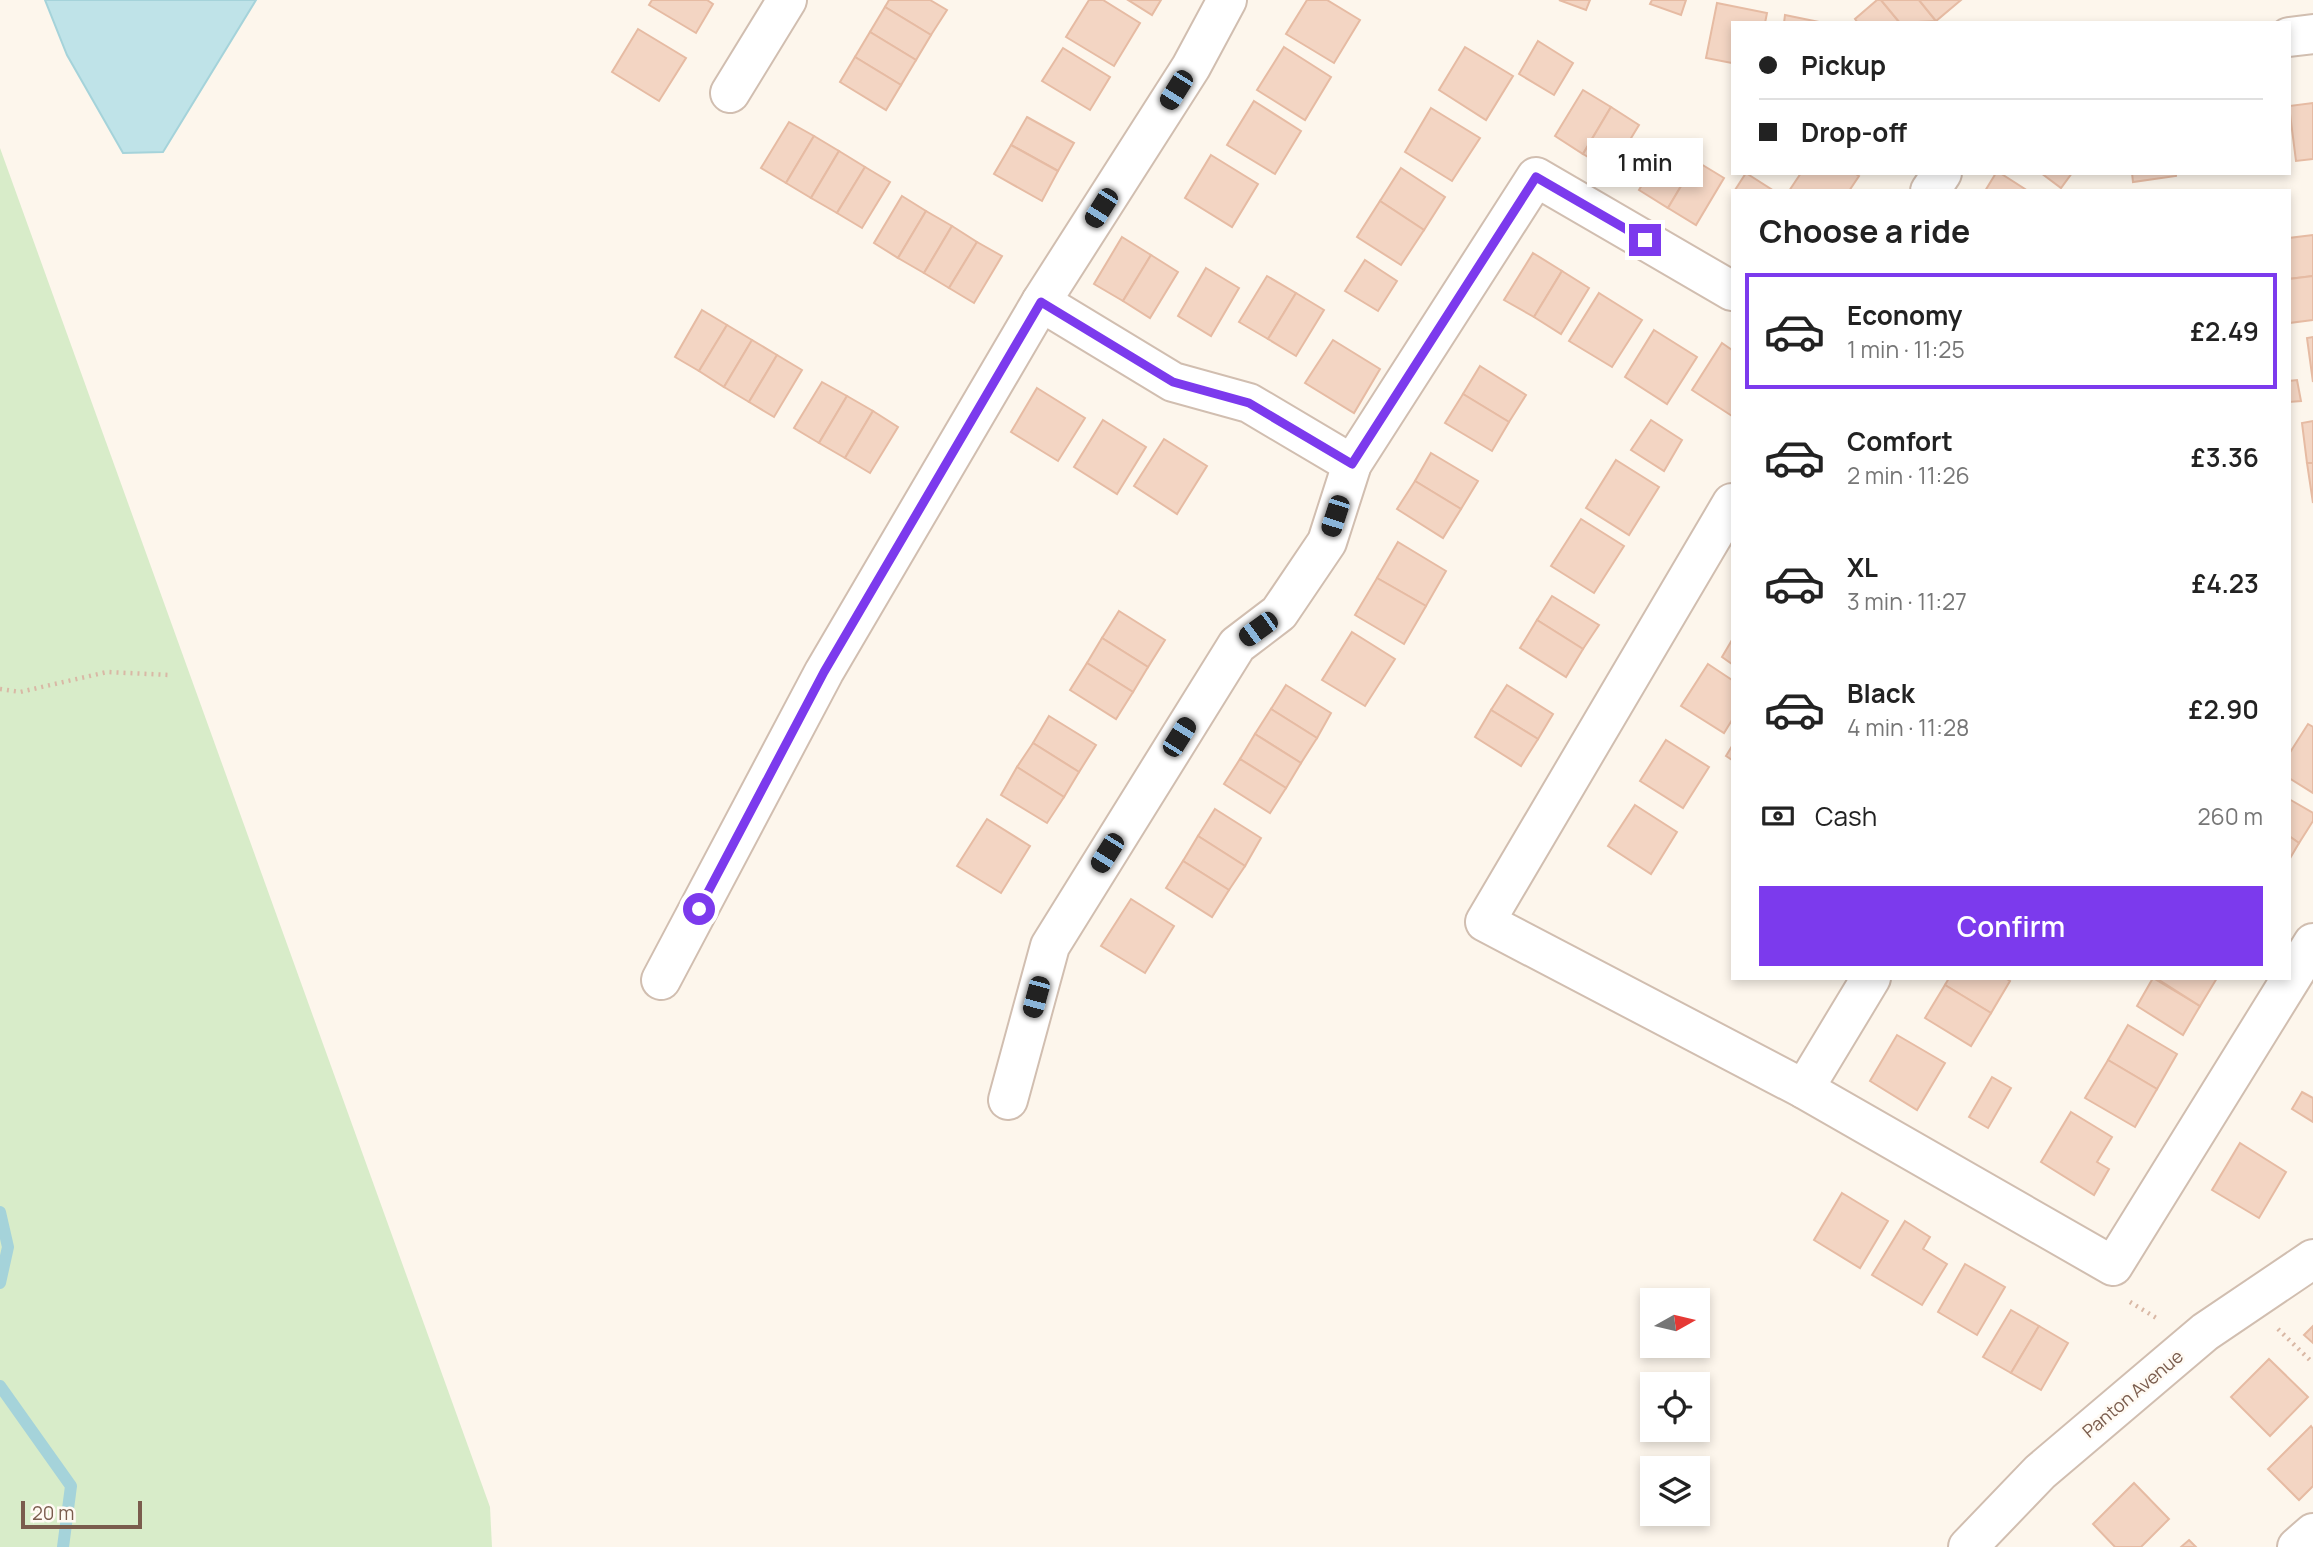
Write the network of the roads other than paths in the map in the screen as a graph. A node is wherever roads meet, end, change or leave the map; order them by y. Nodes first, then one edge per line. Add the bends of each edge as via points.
1 (787, 0) edge
2 (1227, 0) edge
3 (2313, 34) edge
4 (2291, 37) edge
5 (730, 93) dead end
6 (1731, 290) edge
7 (1041, 302) junction
8 (1352, 464) junction
9 (1731, 505) edge
10 (2313, 943) edge
11 (2291, 979) edge
12 (661, 980) dead end
13 (1870, 980) edge
14 (2290, 980) edge
15 (1804, 1089) junction
16 (1008, 1100) dead end
17 (2313, 1259) edge
18 (2313, 1533) edge
19 (1968, 1547) edge
20 (2297, 1547) edge

1 - 5 street
2 - 7 street via 1191,67
3 - 4 street
6 - 8 street via 1536,177
7 - 8 street via 1173,382 1249,403
7 - 12 street via 824,672
8 - 16 street via 1327,542 1279,613 1237,645 1050,946
9 - 15 street via 1485,922
10 - 11 street
13 - 15 street
14 - 15 street via 2113,1266
17 - 19 street, Panton Avenue via 2194,1342 2040,1472
18 - 20 street

